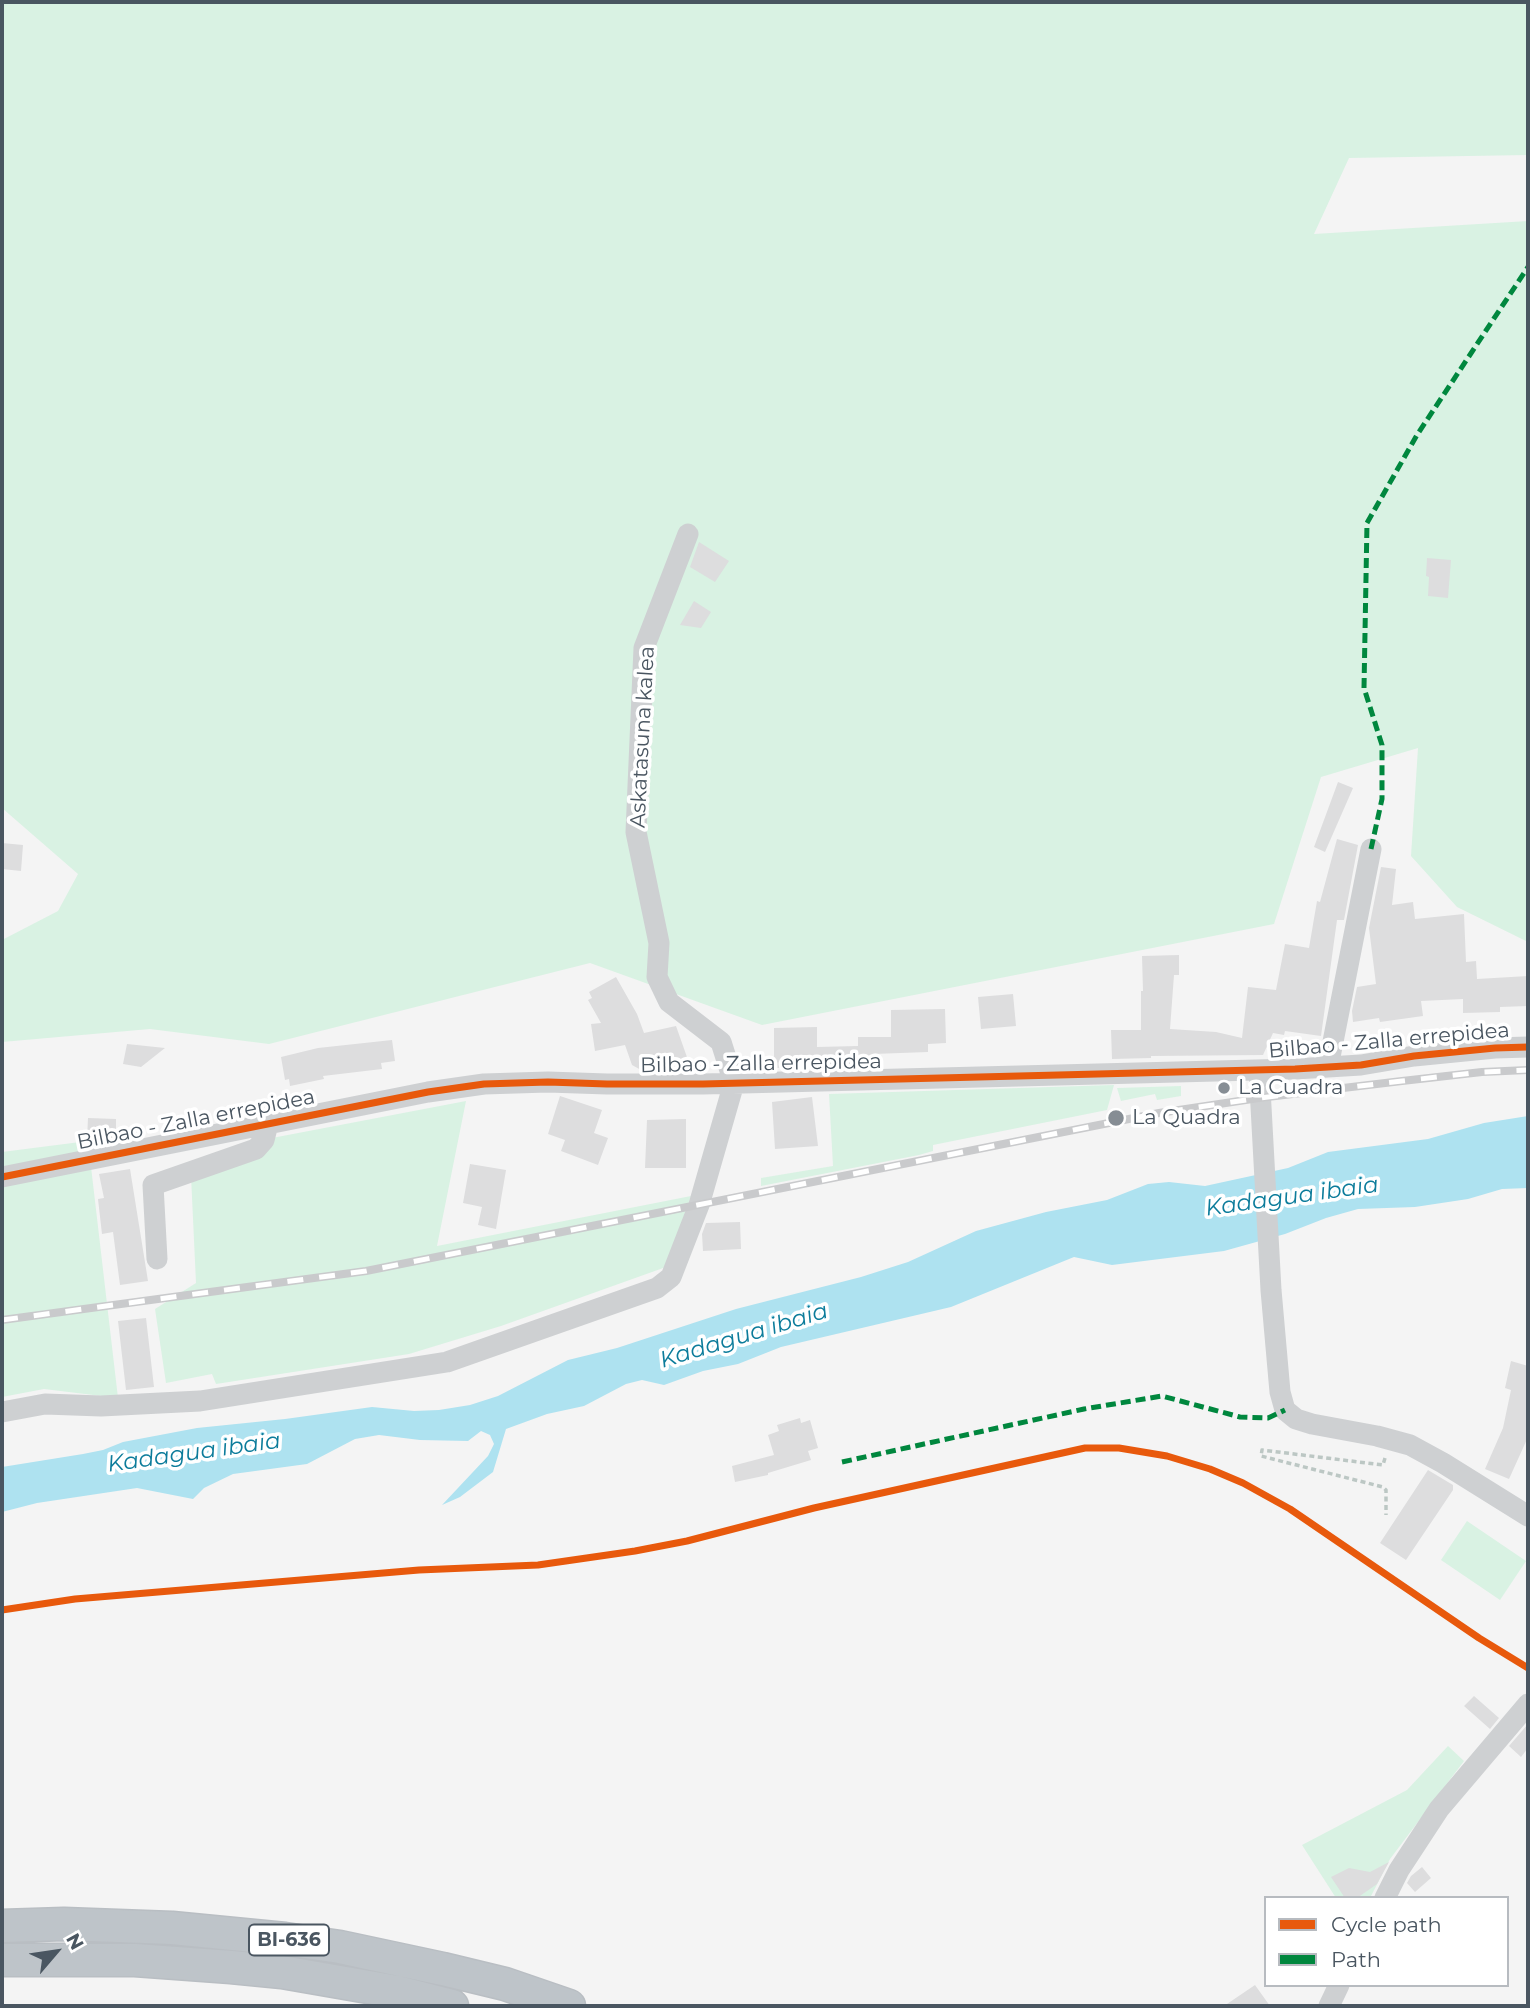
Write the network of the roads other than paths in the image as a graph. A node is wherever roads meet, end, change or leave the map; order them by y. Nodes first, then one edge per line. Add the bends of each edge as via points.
1 (688, 534) dead end
2 (1371, 849) dead end
3 (1528, 1046) edge
4 (1328, 1067) junction
5 (1259, 1070) junction
6 (733, 1083) junction
7 (268, 1124) junction
8 (2, 1177) edge
9 (157, 1259) dead end
10 (2, 1412) edge
11 (1528, 1516) edge
12 (1528, 1704) edge
13 (1386, 1896) edge
14 (2, 1926) edge
15 (2, 1960) edge
16 (1338, 1987) edge
17 (452, 2006) edge
18 (569, 2006) edge
19 (1329, 2006) edge

1 - 6 street, Askatasuna kalea via 644,648 636,832 659,943 657,977 669,1002 721,1042
2 - 4 street
3 - 4 street, Bilbao - Zalla errepidea
4 - 5 street, Bilbao - Zalla errepidea
5 - 6 street, Bilbao - Zalla errepidea
5 - 11 street via 1271,1290 1285,1410 1312,1424 1409,1446
6 - 7 street, Bilbao - Zalla errepidea via 484,1084
6 - 10 street via 685,1245 671,1277 657,1288 459,1358 407,1370 200,1401 45,1404
7 - 8 street, Bilbao - Zalla errepidea
7 - 9 street via 256,1150 153,1185
12 - 13 street via 1438,1809
14 - 18 highway, BI-636 via 172,1928 285,1939 443,1969
15 - 17 highway, BI-636 via 135,1960 282,1972
16 - 19 street

